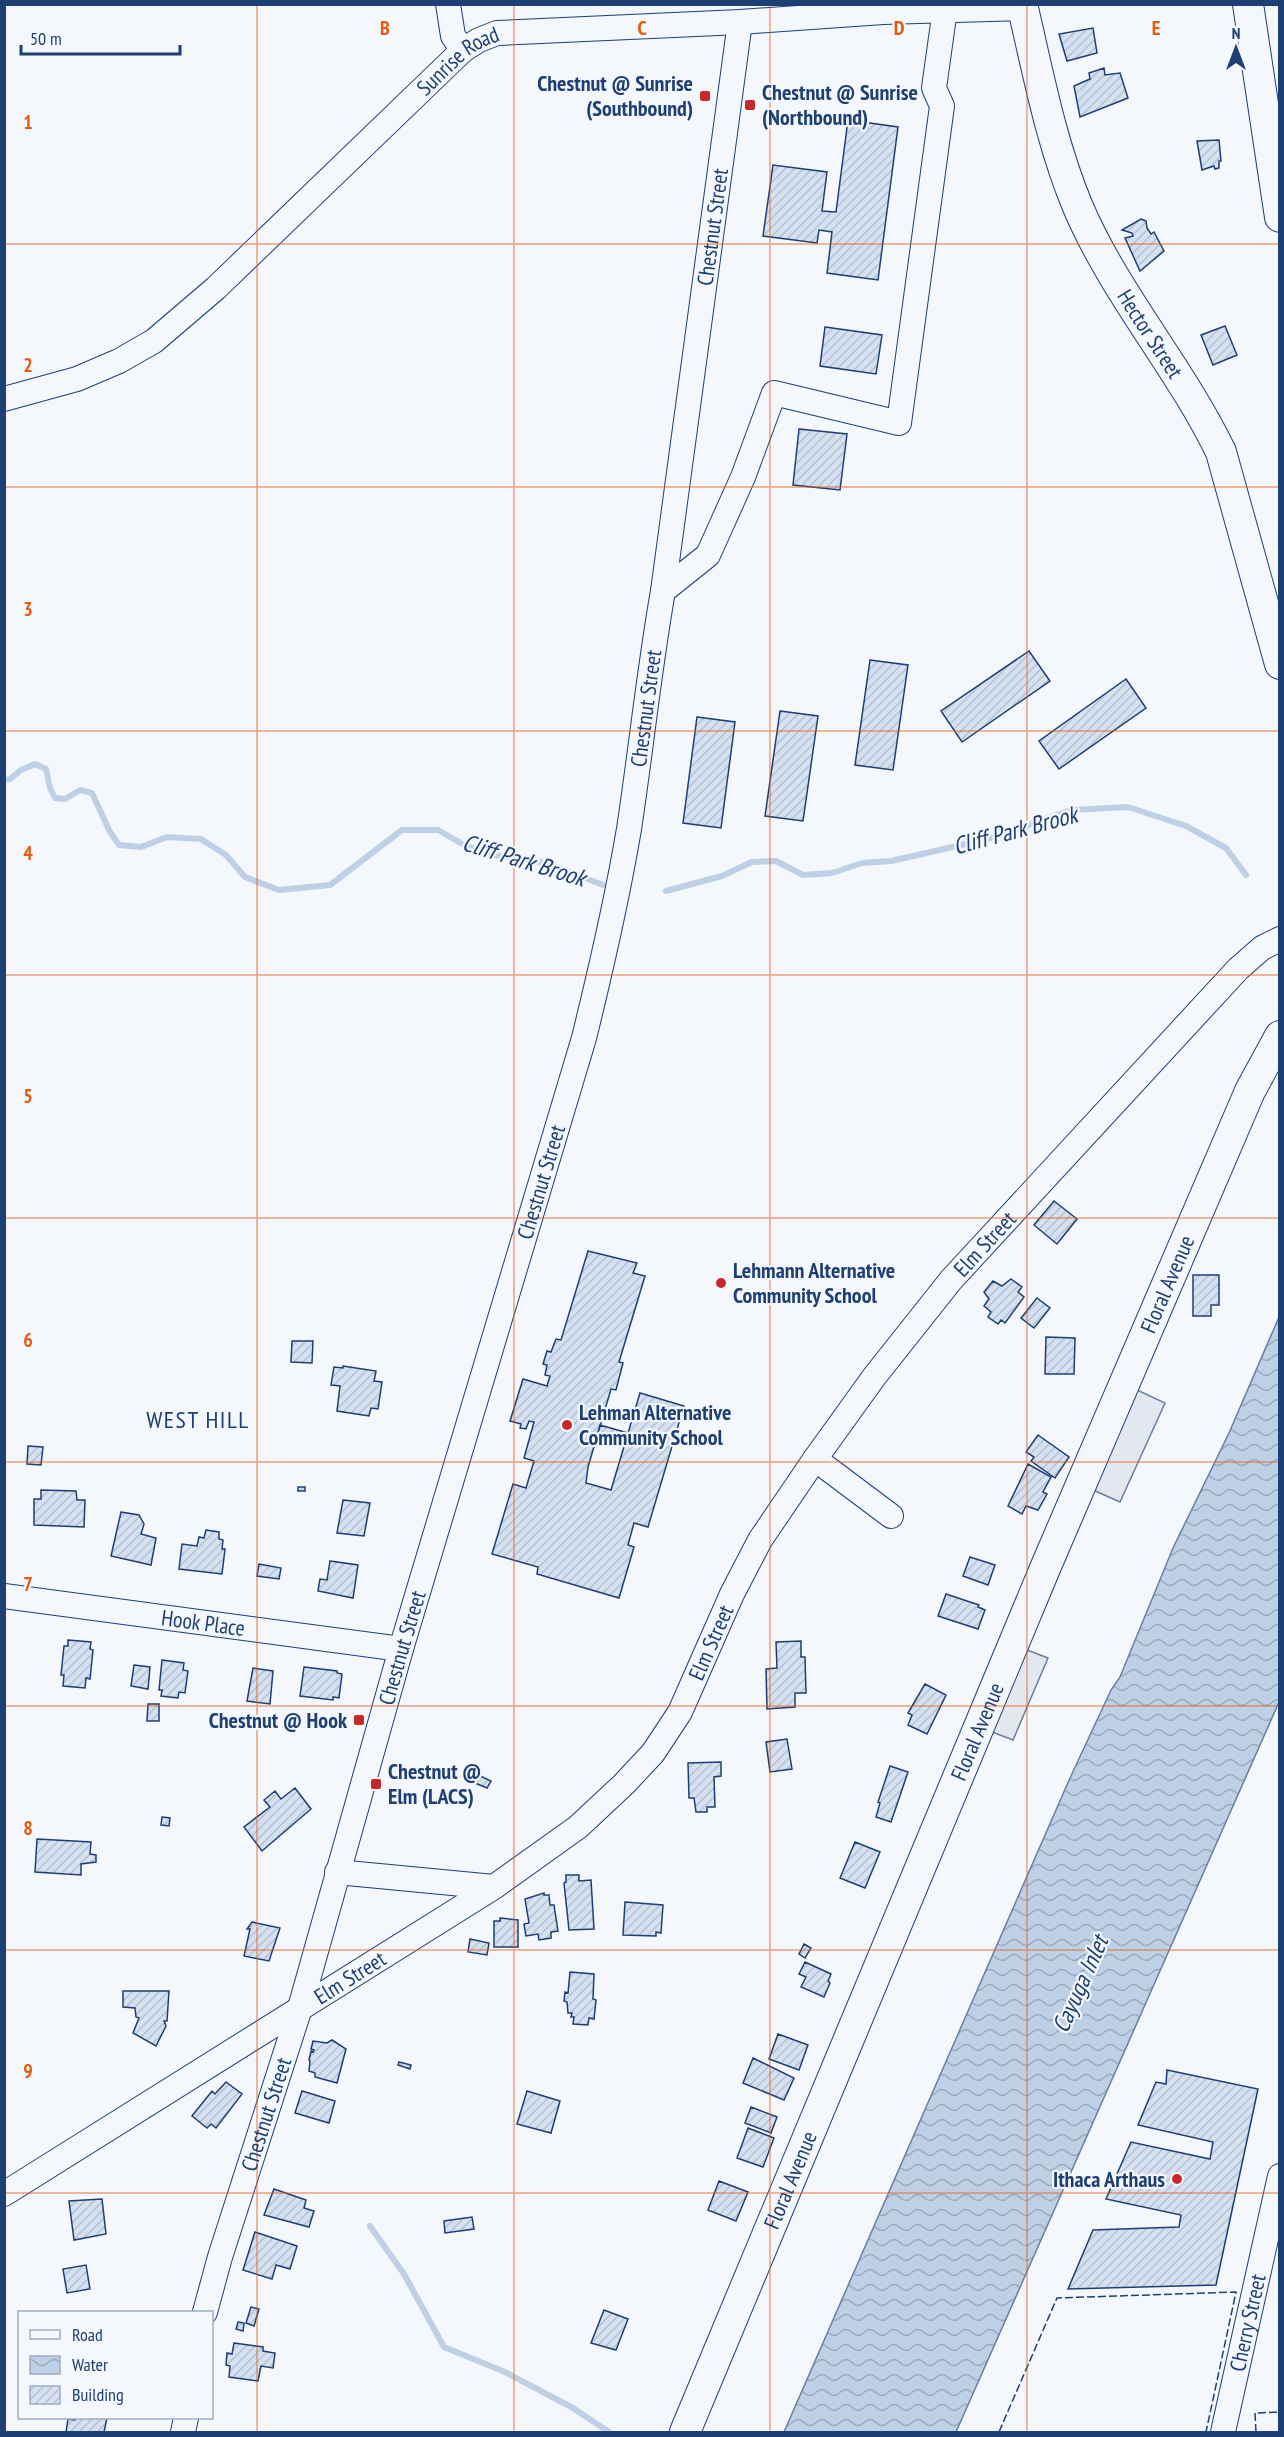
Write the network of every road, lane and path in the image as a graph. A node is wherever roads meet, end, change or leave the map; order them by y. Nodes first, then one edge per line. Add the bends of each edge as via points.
1 (448, 4) edge
2 (1248, 4) edge
3 (1022, 6) edge
4 (945, 9) junction
5 (740, 22) junction
6 (463, 50) junction
7 (1280, 217) edge
8 (4, 399) edge
9 (663, 591) junction
10 (1280, 664) edge
11 (1280, 939) edge
12 (1280, 1036) edge
13 (815, 1459) junction
14 (891, 1516) dead end
15 (4, 1596) edge
16 (401, 1649) junction
17 (337, 1872) junction
18 (494, 1887) junction
19 (300, 2008) junction
20 (1280, 2176) edge
21 (4, 2194) edge
22 (207, 2311) edge
23 (685, 2433) edge
24 (1223, 2433) edge

1 - 6 street via 453,36
2 - 7 main road
3 - 4 street, Sunrise Road
3 - 10 main road, Hector Street via 1054,134 1078,207 1221,452
4 - 5 street, Sunrise Road
4 - 9 street via 934,88 942,106 900,423 774,393 708,555
5 - 6 street, Sunrise Road via 497,33
5 - 9 street, Chestnut Street
6 - 8 street, Sunrise Road via 216,288 154,341 77,379
9 - 16 street, Chestnut Street via 629,829 609,938 584,1038
11 - 13 street, Elm Street via 1262,948 1238,969 951,1280
12 - 23 main road, Floral Avenue via 1250,1091 1046,1566
13 - 14 street
13 - 18 street, Elm Street via 744,1568 685,1702 665,1737 639,1770 592,1815
15 - 16 street, Hook Place
16 - 17 street, Chestnut Street
17 - 18 street
17 - 19 street, Chestnut Street
18 - 19 street, Elm Street
19 - 21 street, Elm Street
19 - 22 street, Chestnut Street via 223,2246
20 - 24 street, Cherry Street

